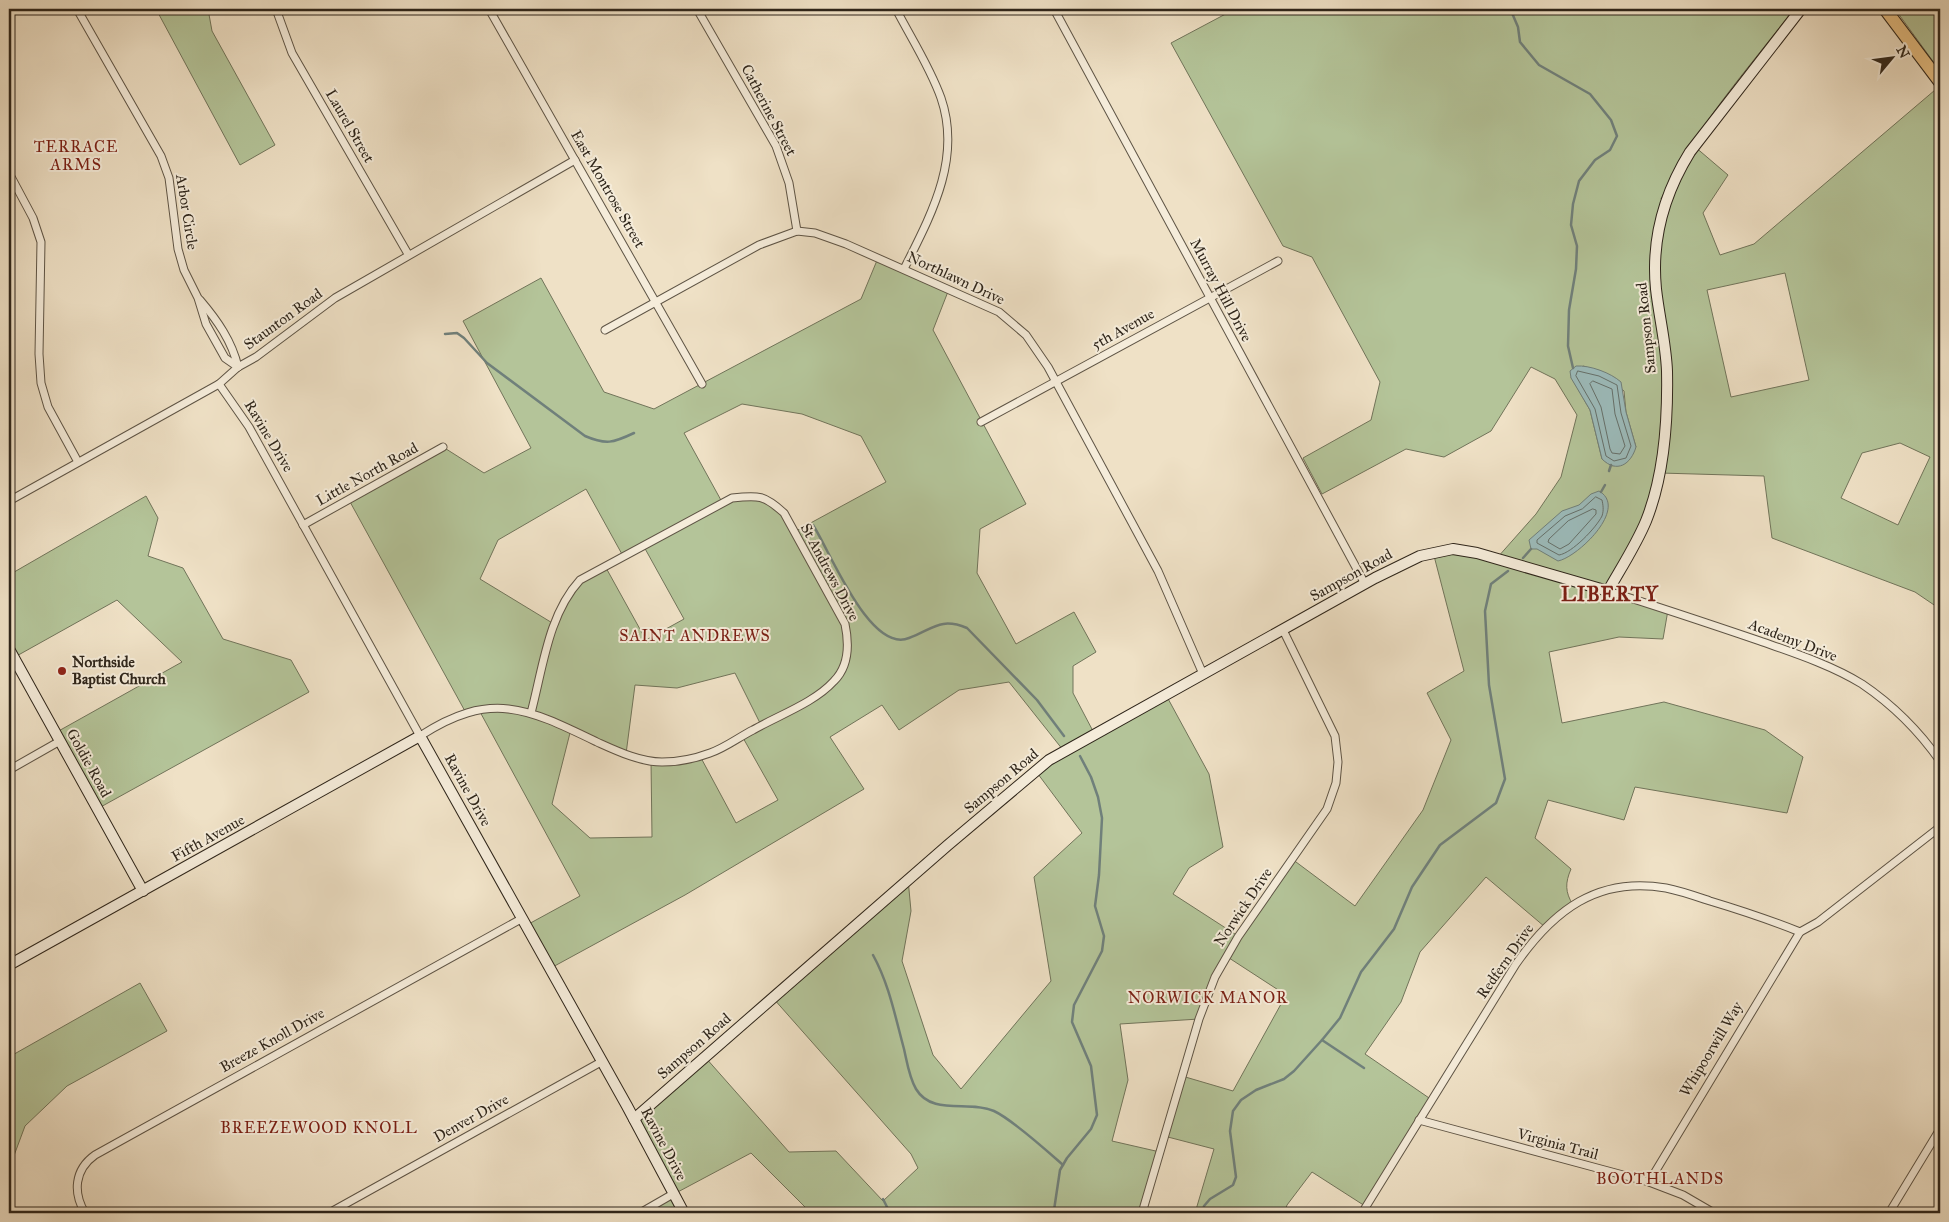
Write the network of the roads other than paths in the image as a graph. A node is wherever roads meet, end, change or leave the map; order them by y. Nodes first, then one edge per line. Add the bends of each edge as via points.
1 (77, 9) edge
2 (276, 9) edge
3 (489, 9) edge
4 (697, 9) edge
5 (896, 9) edge
6 (1054, 9) edge
7 (1801, 9) edge
8 (1885, 9) edge
9 (1940, 82) edge
10 (575, 160) junction
11 (9, 173) edge
12 (797, 231) junction
13 (408, 254) junction
14 (1278, 261) dead end
15 (904, 269) junction
16 (198, 298) junction
17 (1210, 298) junction
18 (657, 302) junction
19 (605, 330) dead end
20 (238, 367) junction
21 (1056, 381) junction
22 (219, 384) junction
23 (702, 384) dead end
24 (981, 422) dead end
25 (443, 447) dead end
26 (78, 462) junction
27 (9, 501) edge
28 (303, 525) junction
29 (1365, 584) junction
30 (1608, 591) junction
31 (1283, 630) junction
32 (9, 649) edge
33 (1203, 674) junction
34 (531, 713) junction
35 (420, 736) junction
36 (60, 742) junction
37 (1940, 761) edge
38 (9, 770) edge
39 (1940, 827) edge
40 (143, 891) junction
41 (522, 919) junction
42 (1800, 932) junction
43 (9, 965) edge
44 (601, 1062) junction
45 (634, 1119) junction
46 (1418, 1120) junction
47 (1940, 1129) edge
48 (1649, 1182) junction
49 (673, 1194) junction
50 (85, 1213) edge
51 (329, 1213) edge
52 (640, 1213) edge
53 (684, 1213) edge
54 (1142, 1213) edge
55 (1362, 1213) edge
56 (1714, 1213) edge
57 (1889, 1213) edge

1 - 16 street, Arbor Circle via 161,156 169,178 178,249
2 - 13 street, Laurel Street via 292,53
3 - 10 street, East Montrose Street
4 - 12 street, Catherine Street via 776,146 789,183
5 - 15 street via 935,83 946,118 948,138 947,162 940,189
6 - 17 street, Murray Hill Drive
7 - 30 street, Sampson Road via 1690,152 1666,197 1655,259 1667,371 1660,471 1646,521
8 - 9 highway
10 - 13 street, Staunton Road
10 - 18 street, East Montrose Street
11 - 26 street via 33,218 41,242 39,354 42,388 48,407
12 - 15 street, Northlawn Drive via 815,233
12 - 18 street via 759,245
13 - 20 street, Staunton Road via 335,298
14 - 17 street, 5th Avenue
15 - 21 street, Northlawn Drive via 1010,319 1032,342
16 - 20 street via 216,318
16 - 20 street, Arbor Circle via 206,324 225,358
17 - 21 street, 5th Avenue
17 - 29 street, Murray Hill Drive
18 - 19 street
18 - 23 street, East Montrose Street
20 - 22 street, Staunton Road
21 - 24 street, 5th Avenue
21 - 33 street, Northlawn Drive via 1158,571
22 - 26 street, Staunton Road
22 - 28 street, Ravine Drive via 249,427
25 - 28 street, Little North Road
26 - 27 street, Staunton Road
28 - 35 street, Ravine Drive
29 - 30 street, Sampson Road via 1420,556 1453,549
29 - 31 street, Sampson Road
30 - 37 street, Academy Drive via 1784,650 1860,683 1919,733
31 - 33 street, Sampson Road
31 - 54 street, Norwick Drive via 1335,736 1336,783 1327,809 1238,937 1215,977 1198,1019
32 - 36 street, Goldie Road
33 - 45 street, Sampson Road via 1035,770
34 - 34 street, St Andrews Drive via 639,758 660,762 683,761 712,753 835,681 846,661 848,642 845,624 784,513 769,499 752,496 732,498 580,580 556,616
34 - 35 street, St Andrews Drive via 510,707 479,710 437,725
35 - 40 street, Fifth Avenue
35 - 41 street, Ravine Drive
36 - 38 street
36 - 40 street, Goldie Road
39 - 42 street via 1818,922
40 - 43 street, Fifth Avenue
41 - 44 street, Ravine Drive
41 - 50 street, Breeze Knoll Drive via 94,1155 82,1167 77,1182 79,1203
42 - 46 street, Redfern Drive via 1667,888 1631,886 1582,900 1562,911 1534,939
42 - 48 street, Whipoorwill Way
44 - 45 street, Ravine Drive
44 - 51 street, Denver Drive
45 - 49 street, Ravine Drive
46 - 48 street, Virginia Trail
46 - 55 street, Redfern Drive
47 - 57 street
48 - 56 street, Virginia Trail via 1683,1195
49 - 52 street
49 - 53 street, Ravine Drive

